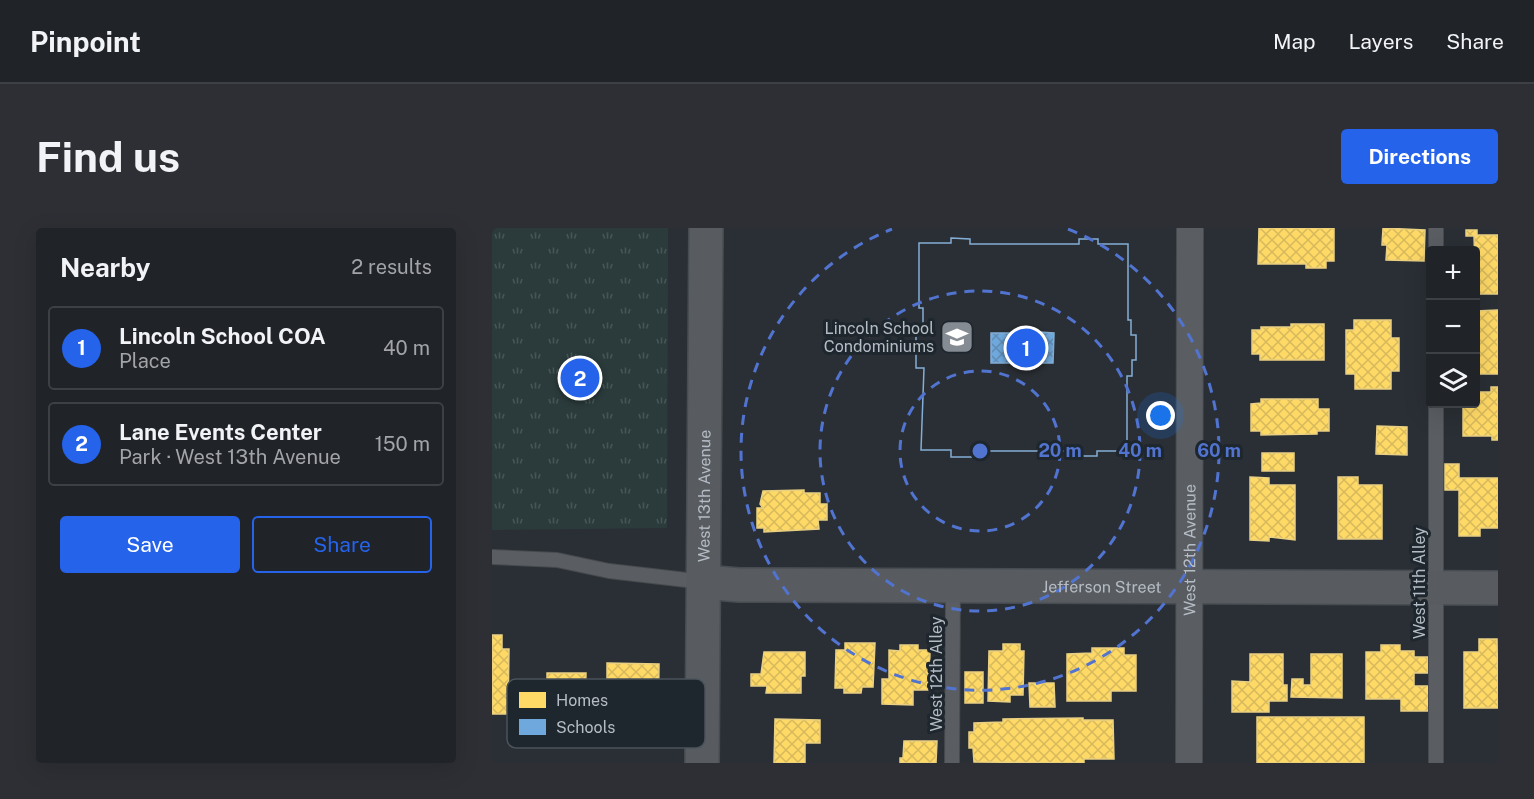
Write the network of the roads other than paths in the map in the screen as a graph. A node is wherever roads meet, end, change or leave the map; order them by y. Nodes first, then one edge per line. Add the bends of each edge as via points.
1 (706, 228) edge
2 (1190, 228) edge
3 (1436, 228) edge
4 (1436, 246) edge
5 (1436, 408) edge
6 (492, 557) edge
7 (704, 582) junction
8 (953, 585) junction
9 (1189, 586) junction
10 (1436, 588) junction
11 (1498, 588) edge
12 (703, 679) edge
13 (702, 748) edge
14 (702, 763) edge
15 (952, 763) edge
16 (1189, 763) edge
17 (1436, 763) edge

1 - 7 main road, West 13th Avenue
2 - 9 street, West 12th Avenue
3 - 4 lane
5 - 10 lane, West 11th Alley
6 - 7 lane via 557,560 609,571
7 - 8 main road, Jefferson Street
7 - 12 main road, West 13th Avenue
8 - 9 main road, Jefferson Street
8 - 15 lane, West 12th Alley
9 - 10 main road, Jefferson Street
9 - 16 street, West 12th Avenue
10 - 11 main road, Jefferson Street
10 - 17 lane, West 11th Alley
13 - 14 main road, West 13th Avenue

